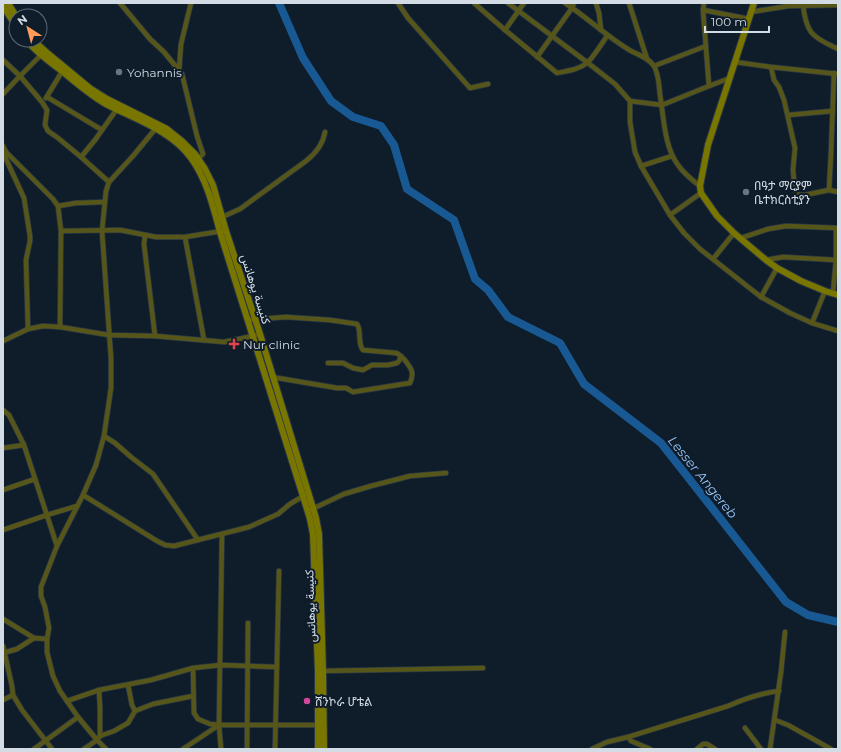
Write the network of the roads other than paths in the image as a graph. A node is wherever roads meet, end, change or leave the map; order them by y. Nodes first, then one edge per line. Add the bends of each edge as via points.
1 (120, 3) edge
2 (191, 3) edge
3 (398, 3) edge
4 (474, 3) edge
5 (508, 3) edge
6 (524, 3) edge
7 (565, 3) edge
8 (596, 3) edge
9 (629, 3) edge
10 (704, 3) edge
11 (754, 3) edge
12 (573, 5) edge
13 (803, 5) junction
14 (838, 5) edge
15 (703, 10) junction
16 (518, 11) junction
17 (751, 12) junction
18 (749, 20) junction
19 (505, 30) junction
20 (601, 30) junction
21 (552, 36) junction
22 (607, 36) junction
23 (706, 46) junction
24 (36, 48) edge
25 (39, 48) edge
26 (838, 49) edge
27 (43, 53) junction
28 (537, 57) junction
29 (647, 59) junction
30 (3, 60) edge
31 (735, 62) junction
32 (588, 63) junction
33 (654, 66) junction
34 (771, 67) junction
35 (63, 70) junction
36 (179, 70) junction
37 (836, 73) edge
38 (20, 76) junction
39 (730, 78) junction
40 (488, 84) dead end
41 (709, 86) junction
42 (3, 94) edge
43 (47, 97) junction
44 (630, 101) junction
45 (42, 102) junction
46 (662, 105) junction
47 (117, 109) junction
48 (833, 110) junction
49 (788, 115) junction
50 (158, 127) junction
51 (102, 130) junction
52 (325, 132) dead end
53 (3, 146) edge
54 (6, 152) junction
55 (672, 156) junction
56 (81, 157) junction
57 (196, 160) junction
58 (641, 166) junction
59 (109, 182) junction
60 (700, 189) junction
61 (829, 190) junction
62 (838, 192) edge
63 (105, 202) junction
64 (58, 206) junction
65 (670, 215) junction
66 (219, 218) junction
67 (837, 228) edge
68 (61, 231) junction
69 (102, 231) junction
70 (223, 231) junction
71 (734, 233) junction
72 (145, 235) junction
73 (185, 237) junction
74 (741, 238) junction
75 (713, 259) junction
76 (766, 260) junction
77 (836, 260) junction
78 (777, 268) junction
79 (825, 291) junction
80 (835, 294) edge
81 (761, 297) junction
82 (252, 320) junction
83 (812, 323) junction
84 (60, 327) junction
85 (28, 329) junction
86 (838, 331) edge
87 (109, 335) junction
88 (256, 335) junction
89 (155, 336) junction
90 (204, 340) junction
91 (3, 341) edge
92 (401, 356) junction
93 (328, 363) dead end
94 (269, 378) junction
95 (3, 410) edge
96 (9, 415) junction
97 (3, 418) edge
98 (104, 436) junction
99 (24, 445) junction
100 (3, 448) edge
101 (446, 473) dead end
102 (35, 479) junction
103 (3, 490) edge
104 (306, 494) junction
105 (83, 495) junction
106 (77, 506) junction
107 (310, 510) junction
108 (47, 515) junction
109 (3, 530) edge
110 (222, 534) junction
111 (198, 540) junction
112 (56, 546) junction
113 (279, 570) dead end
114 (3, 619) edge
115 (248, 623) dead end
116 (785, 632) dead end
117 (34, 638) junction
118 (47, 639) junction
119 (3, 646) edge
120 (3, 653) edge
121 (221, 665) junction
122 (248, 667) junction
123 (277, 667) junction
124 (193, 668) junction
125 (483, 668) dead end
126 (321, 671) junction
127 (128, 685) junction
128 (99, 690) junction
129 (779, 691) junction
130 (13, 696) junction
131 (193, 696) junction
132 (3, 700) edge
133 (67, 701) junction
134 (135, 711) junction
135 (78, 717) junction
136 (775, 720) junction
137 (219, 725) junction
138 (247, 725) junction
139 (276, 725) junction
140 (321, 725) junction
141 (745, 728) dead end
142 (628, 737) junction
143 (98, 738) junction
144 (45, 740) junction
145 (34, 749) edge
146 (52, 749) edge
147 (84, 749) edge
148 (106, 749) edge
149 (183, 749) edge
150 (220, 749) edge
151 (247, 749) edge
152 (276, 749) edge
153 (318, 749) edge
154 (324, 749) edge
155 (592, 749) edge
156 (650, 749) edge
157 (697, 749) edge
158 (715, 749) edge
159 (761, 749) edge
160 (770, 749) edge
161 (831, 749) edge

1 - 36 street
2 - 36 street via 181,44
3 - 40 street via 408,18 470,88
4 - 19 street
5 - 16 street
6 - 16 street
7 - 12 street
8 - 20 street
9 - 29 street
10 - 15 street
11 - 17 street
12 - 20 street
12 - 21 street
13 - 14 street
13 - 17 street
13 - 26 street via 811,32
15 - 18 street
15 - 23 street
16 - 19 street
16 - 21 street
17 - 18 street
18 - 31 street
19 - 28 street
20 - 22 street
21 - 28 street
21 - 32 street
22 - 29 street
22 - 32 street
23 - 33 street
23 - 41 street
24 - 27 street
25 - 27 street
27 - 35 street
27 - 38 street
28 - 32 street via 557,73 567,72
29 - 33 street
30 - 38 street
31 - 34 street
31 - 39 street
32 - 44 street via 615,84
33 - 46 street
34 - 37 street
34 - 49 street
35 - 43 street
35 - 47 street via 88,93
35 - 50 street via 107,99
36 - 57 street via 203,154
37 - 48 street
38 - 42 street
38 - 45 street
39 - 41 street
39 - 60 street via 708,145
41 - 46 street
43 - 45 street
43 - 51 street
44 - 46 street
44 - 58 street via 630,122 635,152
45 - 56 street via 47,110 48,131
46 - 55 street via 667,143
47 - 50 street
47 - 51 street
48 - 49 street
48 - 61 street
49 - 61 street via 795,148 792,170 795,190 799,195 805,195
50 - 57 street
50 - 59 street
51 - 56 street
52 - 66 street via 314,155 240,209
53 - 54 street
54 - 64 street
54 - 85 street via 6,159 24,198 30,236 26,260
55 - 58 street
55 - 60 street
56 - 59 street
57 - 66 street
58 - 65 street
59 - 63 street
60 - 65 street
60 - 71 street via 717,216
61 - 62 street
63 - 64 street
63 - 69 street
64 - 68 street
65 - 75 street via 684,233
66 - 70 street
67 - 74 street via 786,226
67 - 77 street
68 - 69 street
68 - 84 street
69 - 72 street via 120,230
69 - 87 street
70 - 73 street
70 - 82 street
71 - 74 street
71 - 75 street
72 - 73 street
72 - 89 street
73 - 90 street
74 - 76 street
75 - 81 street
76 - 77 street via 784,257
76 - 78 street
77 - 80 street
78 - 79 street
78 - 81 street
79 - 80 street
79 - 83 street
81 - 83 street
82 - 88 street
82 - 92 street via 286,317 357,324 363,350 396,353
83 - 86 street
84 - 85 street via 43,326
84 - 87 street
85 - 91 street
87 - 89 street
87 - 98 street via 111,388
88 - 90 street via 224,342
88 - 94 street
89 - 90 street
92 - 93 street via 397,363 372,365 362,370 343,363
92 - 94 street via 412,372 410,384 353,392 346,388
94 - 104 street
95 - 96 street
96 - 97 street
96 - 99 street
98 - 105 street via 96,465
98 - 111 street via 153,474
99 - 100 street
99 - 102 street
101 - 107 street via 410,476 371,486 344,494
102 - 103 street
102 - 108 street
104 - 107 street
104 - 110 street via 278,514 249,527
105 - 106 street
105 - 111 street via 165,545 174,546
106 - 108 street
106 - 112 street
107 - 126 street
108 - 109 street
108 - 112 street
110 - 111 street
110 - 121 street
112 - 118 street via 41,596 49,628
113 - 123 street
114 - 117 street
115 - 122 street
116 - 129 street
117 - 118 street
117 - 120 street via 17,649
118 - 133 street via 47,652 53,676
119 - 120 street
120 - 130 street
121 - 122 street
121 - 124 street
121 - 137 street
122 - 123 street
122 - 138 street
123 - 139 street
124 - 127 street
124 - 131 street
125 - 126 street
126 - 140 street
127 - 128 street
127 - 134 street
128 - 133 street
128 - 143 street
129 - 136 street
129 - 142 street via 756,695
130 - 132 street
130 - 144 street
131 - 134 street via 153,704
131 - 137 street via 194,713 198,719
133 - 135 street
134 - 143 street via 128,723
135 - 143 street
135 - 144 street
136 - 160 street
136 - 161 street
137 - 138 street
137 - 149 street
137 - 150 street
138 - 139 street
138 - 151 street
139 - 140 street
139 - 152 street
140 - 153 street
140 - 154 street
141 - 159 street
142 - 155 street
142 - 156 street via 631,741
143 - 147 street
143 - 148 street
144 - 145 street
144 - 146 street
157 - 158 street via 707,744

